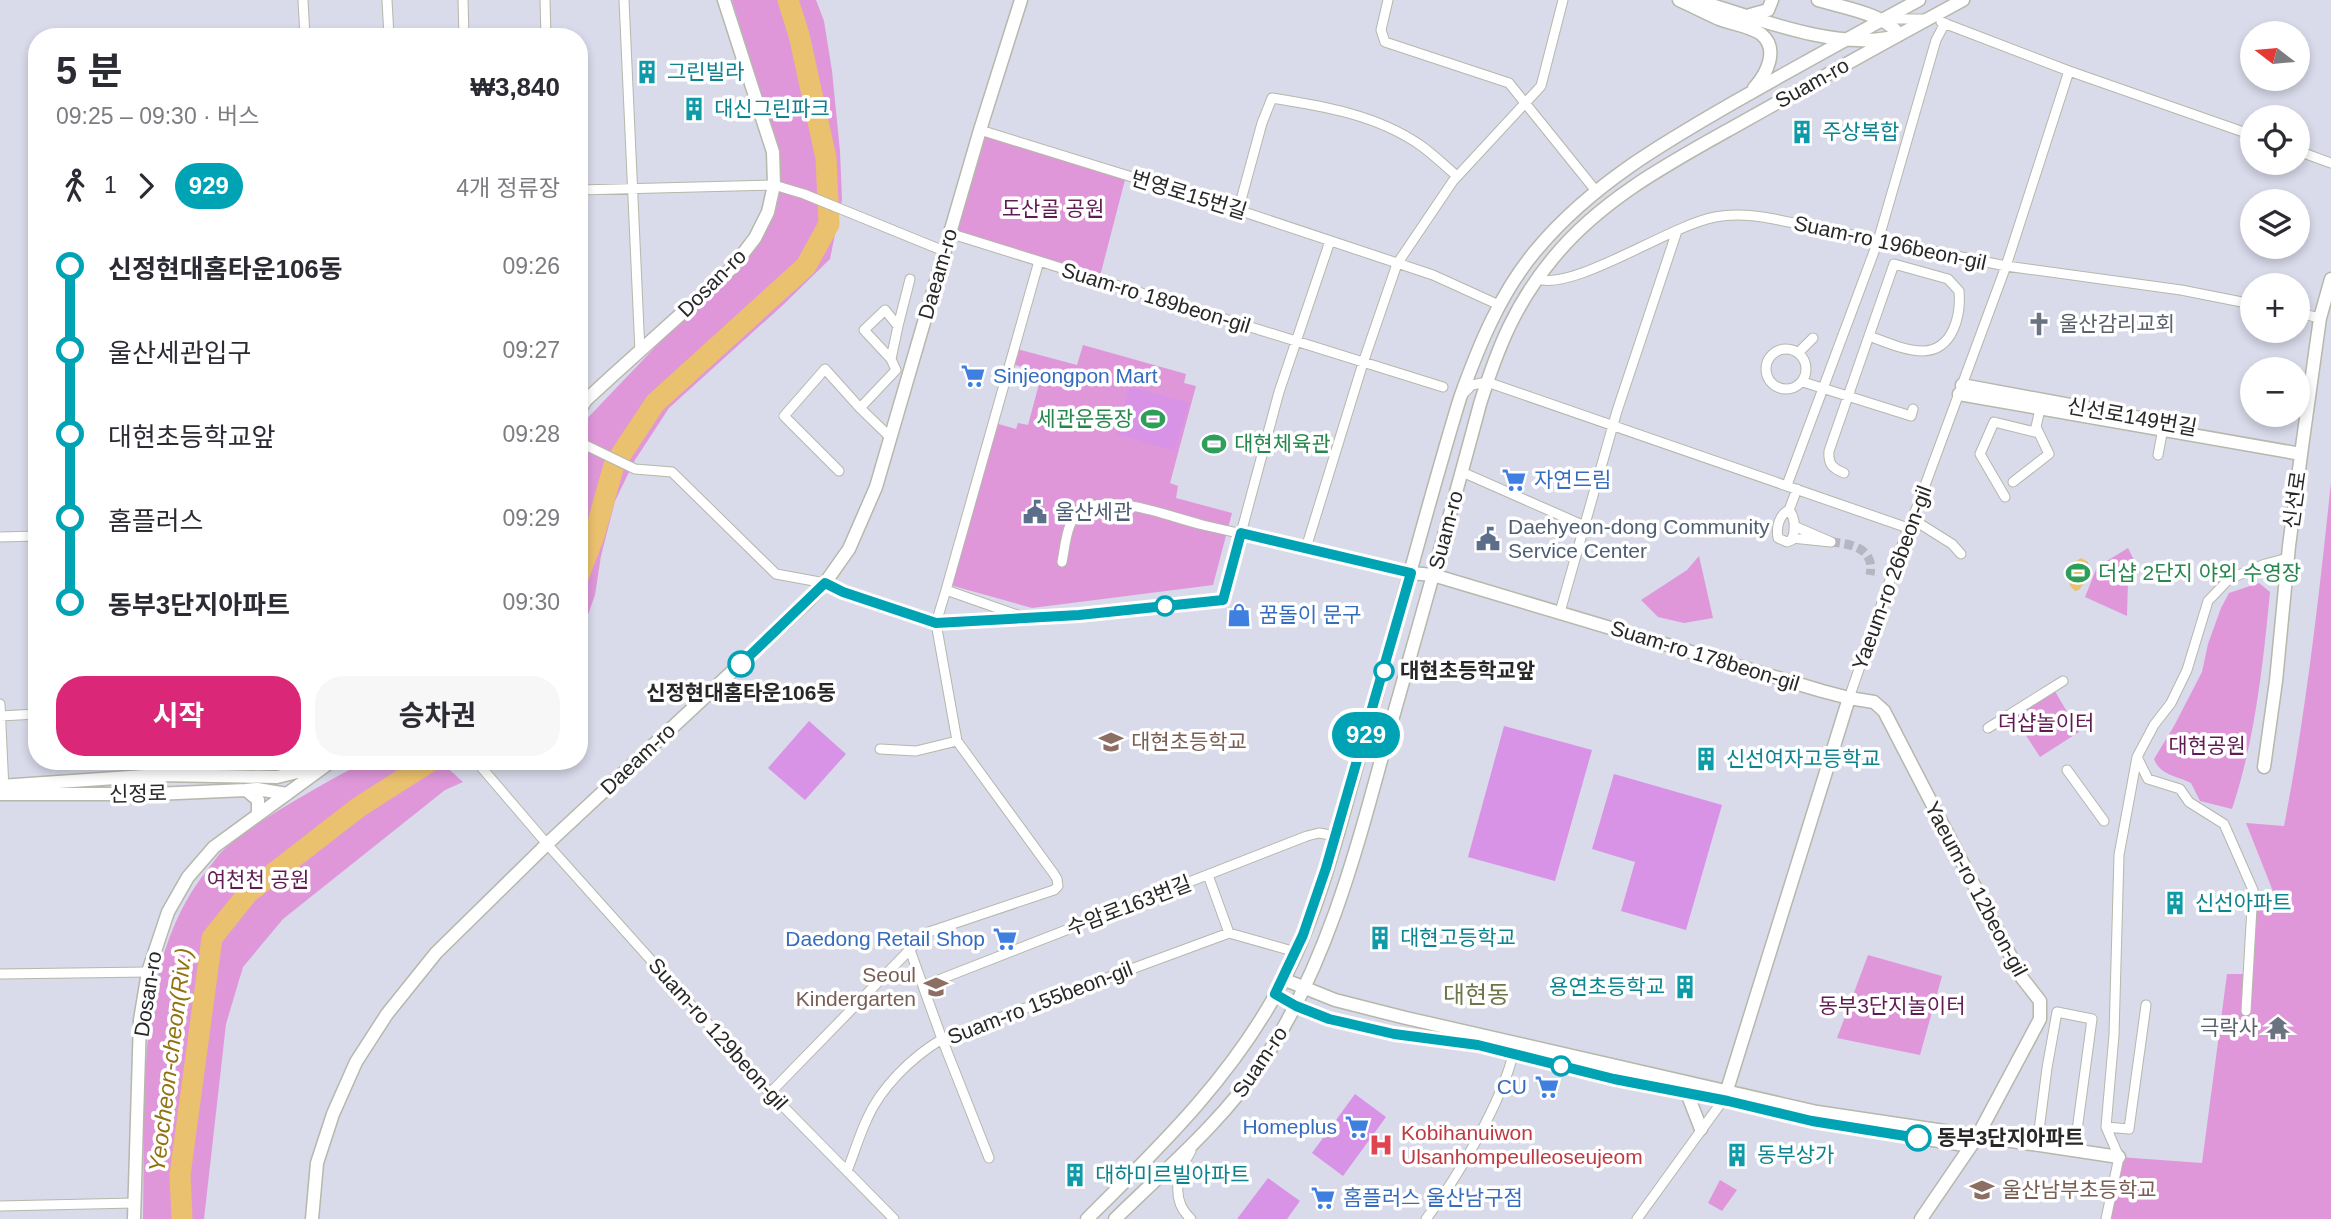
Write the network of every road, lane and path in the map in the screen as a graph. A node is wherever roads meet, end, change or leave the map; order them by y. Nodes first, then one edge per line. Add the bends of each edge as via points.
1 (303, 0) edge
2 (387, 0) edge
3 (463, 0) edge
4 (545, 0) edge
5 (624, 0) edge
6 (724, 0) edge
7 (1021, 0) edge
8 (1388, 0) edge
9 (1563, 0) edge
10 (1679, 0) edge
11 (1695, 0) edge
12 (1772, 0) edge
13 (1818, 0) edge
14 (1919, 0) edge
15 (1963, 0) edge
16 (1746, 15) junction
17 (1928, 19) junction
18 (1883, 20) junction
19 (1945, 23) junction
20 (305, 28) edge
21 (389, 28) edge
22 (464, 28) edge
23 (546, 28) edge
24 (1899, 35) junction
25 (1845, 40) junction
26 (2069, 71) junction
27 (1745, 96) junction
28 (1524, 102) junction
29 (979, 130) junction
30 (2240, 131) edge
31 (2310, 155) edge
32 (2331, 163) edge
33 (1457, 176) junction
34 (774, 185) junction
35 (633, 188) junction
36 (588, 190) edge
37 (1596, 191) junction
38 (1238, 211) junction
39 (1677, 231) junction
40 (949, 233) junction
41 (1330, 241) junction
42 (1878, 241) junction
43 (944, 251) junction
44 (1039, 261) junction
45 (1397, 264) junction
46 (2006, 266) junction
47 (910, 279) dead end
48 (1538, 279) junction
49 (2331, 279) edge
50 (2240, 302) edge
51 (1499, 305) junction
52 (2325, 319) edge
53 (898, 326) junction
54 (1869, 336) junction
55 (1813, 338) dead end
56 (1296, 341) junction
57 (640, 352) junction
58 (1798, 353) junction
59 (891, 359) junction
60 (1363, 363) junction
61 (1487, 382) junction
62 (1803, 382) junction
63 (1443, 387) dead end
64 (1824, 387) junction
65 (1960, 389) junction
66 (1849, 396) junction
67 (588, 398) edge
68 (1460, 398) junction
69 (860, 408) junction
70 (2040, 409) junction
71 (1913, 410) dead end
72 (2163, 426) junction
73 (1613, 427) junction
74 (2039, 433) junction
75 (891, 438) junction
76 (588, 446) edge
77 (2301, 451) junction
78 (2158, 455) dead end
79 (839, 471) dead end
80 (1462, 472) junction
81 (1844, 473) dead end
82 (2013, 482) dead end
83 (1787, 485) junction
84 (1797, 489) junction
85 (2005, 497) dead end
86 (1789, 510) junction
87 (1583, 526) junction
88 (1794, 526) junction
89 (1908, 528) junction
90 (1595, 531) dead end
91 (1241, 533) junction
92 (28, 536) edge
93 (0, 537) edge
94 (1792, 538) junction
95 (1306, 548) junction
96 (1961, 554) dead end
97 (2288, 558) junction
98 (1062, 562) dead end
99 (1411, 573) junction
100 (1433, 575) junction
101 (825, 583) junction
102 (946, 590) junction
103 (1560, 612) junction
104 (1024, 618) junction
105 (936, 623) junction
106 (2063, 681) dead end
107 (1849, 698) junction
108 (0, 705) edge
109 (28, 714) edge
110 (0, 716) edge
111 (1988, 728) dead end
112 (957, 741) junction
113 (880, 749) dead end
114 (2137, 757) junction
115 (2264, 767) dead end
116 (300, 770) edge
117 (317, 770) edge
118 (484, 770) edge
119 (2067, 770) dead end
120 (2, 790) edge
121 (246, 790) junction
122 (288, 794) junction
123 (258, 815) junction
124 (2104, 821) dead end
125 (1336, 836) junction
126 (547, 844) junction
127 (1208, 875) junction
128 (1229, 933) junction
129 (910, 950) junction
130 (1296, 952) junction
131 (148, 972) junction
132 (0, 974) edge
133 (1283, 979) junction
134 (923, 986) junction
135 (1304, 989) junction
136 (1275, 994) junction
137 (2146, 1005) dead end
138 (1296, 1006) junction
139 (2246, 1011) dead end
140 (942, 1039) junction
141 (1515, 1049) junction
142 (770, 1093) junction
143 (1687, 1093) junction
144 (1725, 1095) junction
145 (2106, 1127) junction
146 (1701, 1129) junction
147 (2039, 1132) junction
148 (1203, 1135) junction
149 (1974, 1142) junction
150 (2037, 1146) junction
151 (2119, 1157) junction
152 (989, 1158) dead end
153 (847, 1171) junction
154 (134, 1203) junction
155 (0, 1206) edge
156 (134, 1219) edge
157 (312, 1219) edge
158 (894, 1219) edge
159 (1087, 1219) edge
160 (1115, 1219) edge
161 (1191, 1219) edge
162 (1426, 1219) edge
163 (1637, 1219) edge
164 (1921, 1219) edge
165 (2106, 1219) edge

1 - 20 street
2 - 21 street
3 - 22 street
4 - 23 street
5 - 35 street
6 - 34 street, Dosan-ro via 771,141
7 - 29 street, Daeam-ro
8 - 28 street via 1381,30 1385,42 1509,83
9 - 28 street via 1541,86
10 - 27 street via 1764,37 1770,53 1768,67
11 - 16 street
12 - 16 street via 1768,10
13 - 18 street
14 - 18 street, Suam-ro
15 - 17 street, Suam-ro
16 - 25 street
17 - 18 street
17 - 19 street
17 - 24 street, Suam-ro
18 - 24 street
18 - 25 street, Suam-ro
19 - 26 street
19 - 42 street via 1936,40
24 - 25 street
24 - 48 street, Suam-ro via 1622,194 1574,234
25 - 27 street, Suam-ro
26 - 30 street
26 - 46 street, Yaeum-ro 26beon-gil
27 - 37 street, Suam-ro via 1660,145
28 - 33 street
28 - 37 street
29 - 38 street, 번영로15번길
29 - 40 street, Daeam-ro
31 - 32 street
33 - 38 street via 1419,145 1381,124 1272,98
33 - 45 street
34 - 35 street
34 - 43 street
34 - 57 street, Dosan-ro via 755,238 732,268
35 - 36 street
35 - 57 street
37 - 51 street, Suam-ro via 1537,249
38 - 41 street, 번영로15번길
39 - 42 street, Suam-ro 196beon-gil via 1735,214
39 - 48 street, Suam-ro 196beon-gil via 1572,276 1556,281
39 - 73 street
40 - 43 street, Daeam-ro
40 - 44 street, Suam-ro 189beon-gil
41 - 45 street, 번영로15번길
41 - 56 street
42 - 46 street, Suam-ro 196beon-gil
42 - 64 street
43 - 75 street, Daeam-ro
44 - 56 street, Suam-ro 189beon-gil
44 - 102 street
45 - 51 street, 번영로15번길
45 - 60 street
46 - 50 street, Suam-ro 196beon-gil
46 - 65 street, Yaeum-ro 26beon-gil
47 - 53 street
48 - 61 street, Suam-ro via 1511,320
49 - 52 street, 신선로
51 - 68 street, Suam-ro
52 - 77 street, 신선로
53 - 59 street
53 - 59 street via 885,310 864,330
54 - 54 street via 1894,264 1948,279 1959,290 1961,310 1954,329 1936,349 1906,348
54 - 66 street
55 - 58 street
56 - 60 street, Suam-ro 189beon-gil
56 - 91 street
57 - 67 street, Dosan-ro
58 - 62 street via 1807,369
58 - 62 street via 1779,351 1769,360 1766,373 1778,388 1791,389
59 - 69 street via 895,370
60 - 63 street, Suam-ro 189beon-gil
60 - 95 street
61 - 68 street via 1472,385
61 - 73 street
61 - 80 street, Suam-ro
62 - 64 street
64 - 66 street
64 - 83 street
65 - 70 street
65 - 72 street, 신선로149번길
65 - 89 street, Yaeum-ro 26beon-gil
66 - 71 street via 1911,416
66 - 81 street via 1828,460
68 - 99 street, Suam-ro
69 - 75 street
69 - 79 street via 825,369 784,416
70 - 72 street
70 - 74 street
72 - 77 street, 신선로149번길
72 - 78 street
73 - 83 street
73 - 87 street
74 - 82 street via 2049,454
74 - 85 street via 1994,422 1980,454
75 - 101 street, Daeam-ro via 867,511 849,549
76 - 101 street via 635,469 672,472 776,574
77 - 97 street, 신선로
80 - 87 street
80 - 100 street, Suam-ro
83 - 84 street
84 - 86 street
84 - 89 street
86 - 88 street
86 - 94 street via 1779,521 1777,532 1783,542
87 - 90 street
87 - 103 street
88 - 94 street
88 - 94 street via 1831,542
89 - 96 street via 1917,522
89 - 107 street, Yaeum-ro 26beon-gil
91 - 95 street, Suam-ro
91 - 98 street, Suam-ro via 1111,504 1086,507 1070,522
91 - 104 street via 1223,600
92 - 93 street
95 - 99 street, Suam-ro
97 - 114 street via 2229,579 2208,601 2187,670
97 - 115 street, 신선로
99 - 100 street, Suam-ro 178beon-gil
99 - 125 street, Suam-ro
100 - 103 street, Suam-ro 178beon-gil
100 - 135 street, Suam-ro via 1355,850
101 - 105 street
101 - 126 street, Daeam-ro
102 - 104 street
102 - 105 street
103 - 107 street, Suam-ro 178beon-gil
104 - 105 street
105 - 112 street
106 - 111 street
107 - 144 street, Yaeum-ro 26beon-gil
107 - 149 street, Yaeum-ro 12beon-gil via 1874,702 1884,711 2022,978 2040,1001 2040,1019
108 - 110 street
109 - 110 street
110 - 120 street
112 - 113 street via 916,751
112 - 129 street via 1054,873 1058,886 926,933
114 - 139 street via 2148,779 2180,789 2189,803 2224,824 2253,890
114 - 145 street via 2119,855 2114,1035
116 - 120 street, 신정로 via 276,777 159,775
117 - 122 street, Dosan-ro
118 - 126 street, Suam-ro 129beon-gil
119 - 124 street
120 - 121 street, 신정로 via 155,794
121 - 122 street, 신정로
121 - 123 street via 258,800
122 - 123 street, Dosan-ro
123 - 131 street, Dosan-ro via 214,848 188,877 167,912
125 - 127 street, 수암로163번길 via 1307,836
125 - 130 street, Suam-ro
126 - 142 street, Suam-ro 129beon-gil
126 - 157 street, Daeam-ro via 436,953 356,1062 317,1163
127 - 128 street
127 - 134 street, 수암로163번길
128 - 130 street
128 - 140 street, Suam-ro 155beon-gil
129 - 134 street
129 - 142 street
130 - 133 street, Suam-ro
131 - 132 street
131 - 154 street, Dosan-ro via 140,1020
133 - 135 street
133 - 136 street, Suam-ro
134 - 140 street
135 - 138 street, Suam-ro
135 - 141 street
136 - 138 street
136 - 159 street, Suam-ro via 1202,1100
137 - 145 street via 2129,1129
138 - 141 street via 1394,1034
138 - 148 street, Suam-ro via 1240,1094
140 - 152 street
140 - 153 street, Suam-ro 155beon-gil via 917,1055 882,1096 868,1116
141 - 143 street via 1614,1079
141 - 144 street
141 - 162 street via 1494,1103 1454,1180
142 - 153 street, Suam-ro 129beon-gil
143 - 144 street
143 - 146 street
144 - 146 street
144 - 149 street
144 - 149 street via 1812,1121
145 - 151 street
146 - 163 street
147 - 147 street via 2057,1012 2092,1019 2077,1138
147 - 150 street
148 - 160 street, Suam-ro
148 - 161 street via 1178,1178 1179,1201
149 - 150 street
149 - 164 street, Yaeum-ro 12beon-gil
150 - 151 street
151 - 165 street
153 - 158 street, Suam-ro 129beon-gil
154 - 155 street
154 - 156 street, Dosan-ro

